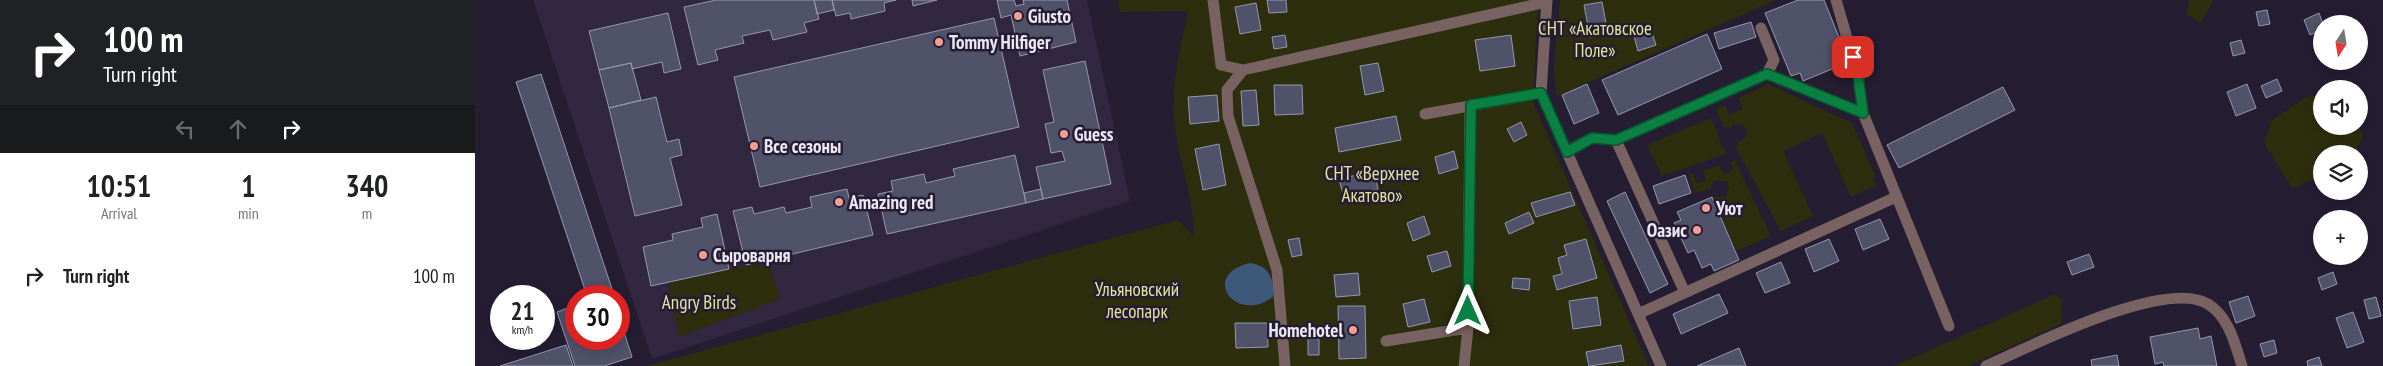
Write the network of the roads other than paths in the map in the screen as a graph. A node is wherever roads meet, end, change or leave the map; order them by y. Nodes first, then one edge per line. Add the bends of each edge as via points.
1 (1213, 0) edge
2 (1836, 0) edge
3 (1547, 1) edge
4 (1761, 28) dead end
5 (1243, 70) junction
6 (1767, 74) junction
7 (1541, 93) junction
8 (1471, 105) junction
9 (1863, 113) junction
10 (1425, 114) dead end
11 (1616, 140) junction
12 (1567, 152) junction
13 (1896, 197) junction
14 (1685, 293) junction
15 (1638, 314) junction
16 (1949, 326) dead end
17 (1468, 328) junction
18 (1386, 341) dead end
19 (1285, 366) edge
20 (1464, 366) edge
21 (1661, 366) edge
22 (1986, 366) edge
23 (2242, 366) edge

1 - 5 street via 1221,65
2 - 9 street via 1858,76
3 - 5 street
3 - 7 street
4 - 6 street via 1774,60
5 - 19 street via 1227,90 1228,116 1277,270
6 - 9 street
6 - 11 street
7 - 8 street
7 - 12 street
8 - 10 street
8 - 17 street
9 - 13 street
11 - 12 street via 1592,138
11 - 14 street
12 - 15 street
13 - 14 street
13 - 16 street
14 - 15 street
15 - 21 street
17 - 18 street
17 - 20 street
22 - 23 street via 2079,325 2155,300 2193,298 2208,304 2224,319

